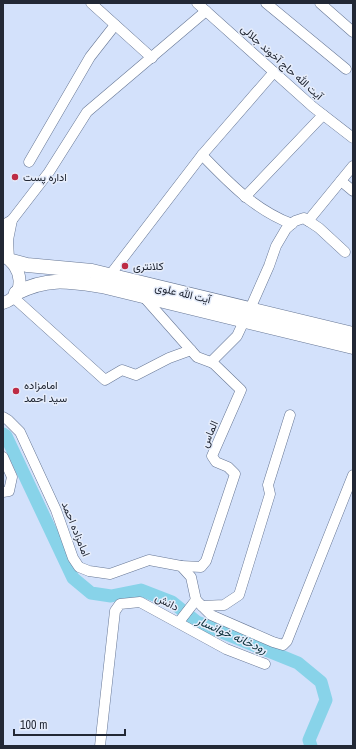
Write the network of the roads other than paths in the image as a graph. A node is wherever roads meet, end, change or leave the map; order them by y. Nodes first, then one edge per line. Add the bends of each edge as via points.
1 (91, 3) edge
2 (197, 3) edge
3 (266, 3) edge
4 (320, 3) edge
5 (206, 11) junction
6 (115, 25) junction
7 (353, 32) edge
8 (152, 58) junction
9 (346, 68) dead end
10 (274, 72) junction
11 (323, 114) junction
12 (353, 138) edge
13 (202, 155) junction
14 (29, 162) dead end
15 (353, 166) edge
16 (341, 181) junction
17 (353, 191) edge
18 (246, 197) junction
19 (12, 220) junction
20 (308, 221) junction
21 (292, 224) junction
22 (3, 225) edge
23 (3, 236) edge
24 (345, 252) dead end
25 (8, 259) edge
26 (110, 276) junction
27 (143, 296) junction
28 (11, 298) edge
29 (247, 315) junction
30 (353, 334) edge
31 (353, 347) edge
32 (192, 350) junction
33 (213, 363) junction
34 (290, 415) dead end
35 (3, 417) edge
36 (3, 457) edge
37 (353, 475) edge
38 (3, 492) edge
39 (181, 566) junction
40 (199, 603) junction
41 (179, 622) junction
42 (265, 664) dead end
43 (100, 746) edge

1 - 6 street
2 - 5 street, آیت الله حاج آخوند جلالی
3 - 9 street
4 - 7 street
5 - 8 street
5 - 10 street, آیت الله حاج آخوند جلالی
6 - 8 street
6 - 14 street via 90,57
8 - 19 street via 87,112 49,172
10 - 11 street, آیت الله حاج آخوند جلالی
10 - 13 street
11 - 12 street, آیت الله حاج آخوند جلالی
11 - 18 street
13 - 18 street via 224,179
13 - 26 street
15 - 16 street
16 - 17 street
16 - 20 street
18 - 21 street via 276,218
19 - 22 street
19 - 23 street
19 - 25 street
20 - 21 street via 304,218
20 - 24 street
21 - 29 street via 276,246
25 - 26 highway, آیت الله علوی via 27,265 92,271
25 - 28 main road via 19,273 20,280
26 - 29 highway, آیت الله علوی
27 - 28 highway, آیت الله علوی via 64,280 43,283
27 - 29 highway, آیت الله علوی
27 - 32 street
28 - 32 street via 105,380 122,370 136,375 169,358
29 - 30 highway, آیت الله علوی
29 - 31 highway, آیت الله علوی
29 - 33 street via 237,336
32 - 33 street via 197,357
33 - 39 street, الماس via 241,390 212,456 216,462 228,467 235,474 206,561 201,567
34 - 40 street via 268,485 270,494 239,595 224,605
35 - 39 street, امامزاده احمد via 20,432 56,510 72,558 79,567 110,574 149,560
36 - 38 street via 12,477 9,490
37 - 40 street via 287,641 283,645 227,623 211,615
39 - 40 street via 191,577
40 - 41 street
41 - 42 street, دانش via 226,649
41 - 43 street, دانش via 140,602 120,604 115,611

